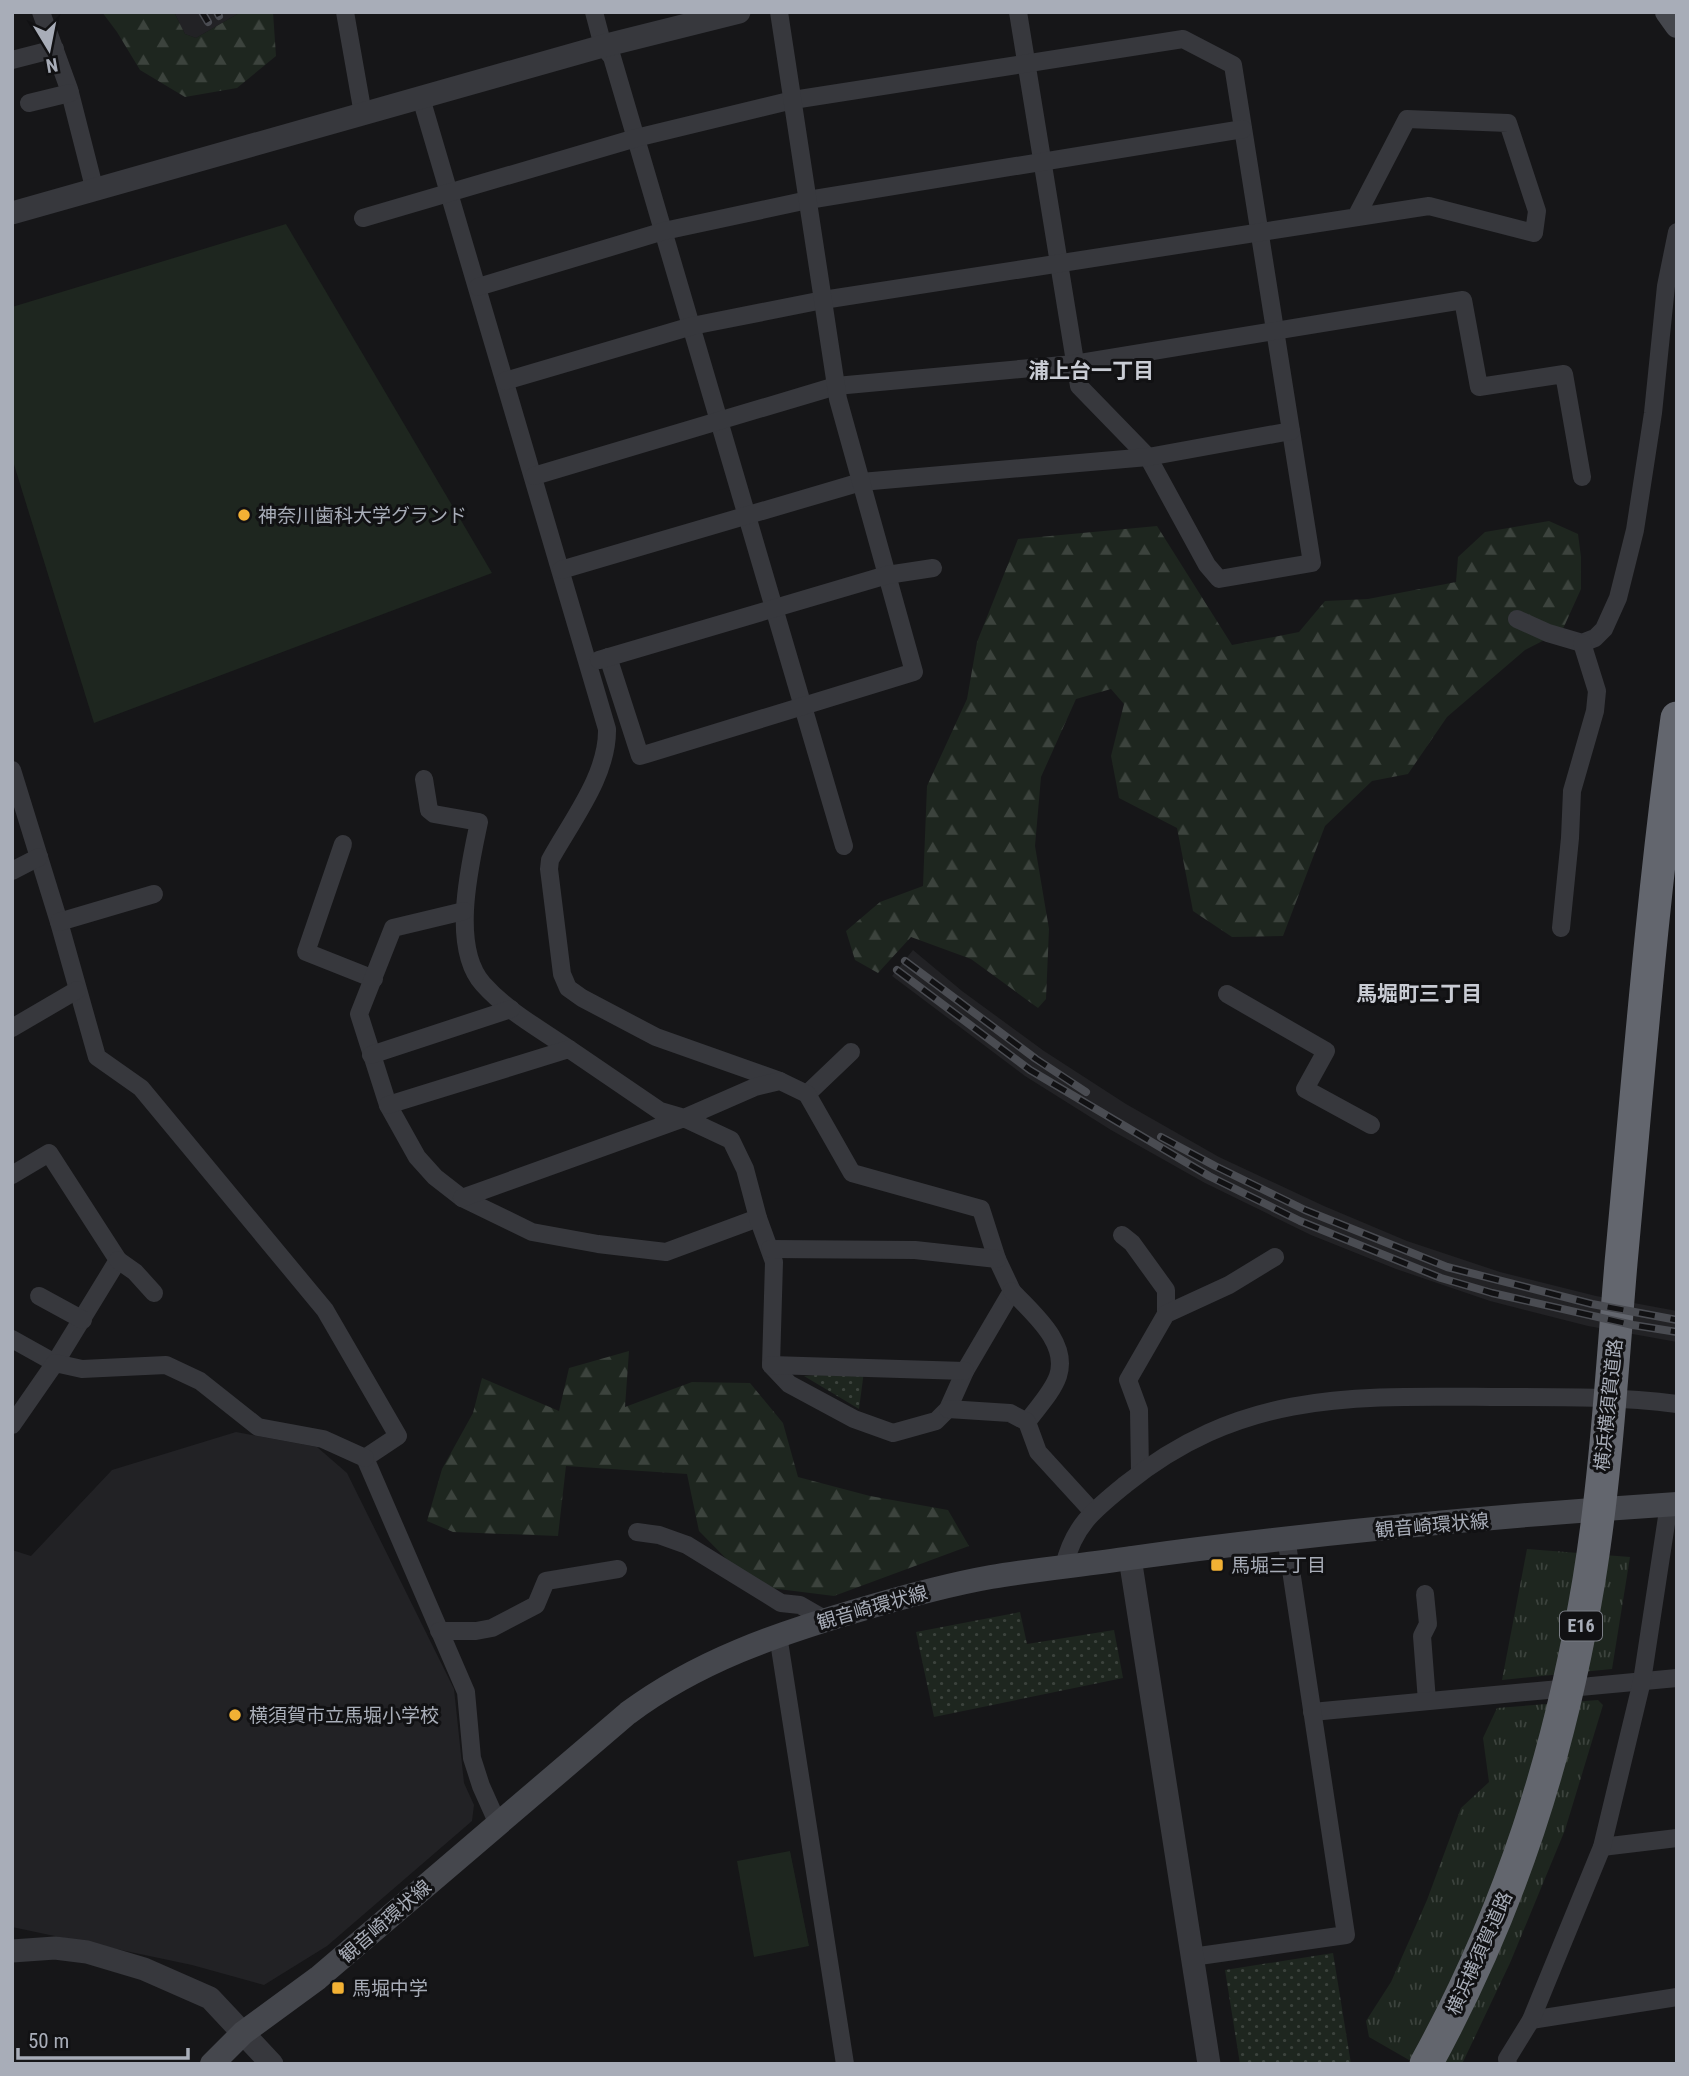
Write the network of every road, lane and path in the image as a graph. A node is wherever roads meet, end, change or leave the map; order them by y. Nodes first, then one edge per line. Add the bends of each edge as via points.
1 (41, 12) edge
2 (345, 12) edge
3 (594, 12) edge
4 (739, 12) edge
5 (779, 12) edge
6 (1018, 12) edge
7 (1667, 12) edge
8 (1677, 26) edge
9 (603, 46) junction
10 (55, 49) junction
11 (12, 61) edge
12 (1026, 64) junction
13 (70, 93) junction
14 (421, 97) junction
15 (793, 100) junction
16 (29, 103) dead end
17 (363, 114) junction
18 (1243, 129) junction
19 (636, 138) junction
20 (1042, 163) junction
21 (95, 191) junction
22 (449, 192) junction
23 (808, 200) junction
24 (12, 213) edge
25 (1356, 217) junction
26 (363, 218) dead end
27 (664, 231) junction
28 (1260, 232) junction
29 (1677, 232) edge
30 (1058, 263) junction
31 (478, 287) junction
32 (822, 300) junction
33 (692, 326) junction
34 (1275, 333) junction
35 (1074, 364) junction
36 (505, 380) junction
37 (836, 386) junction
38 (719, 421) junction
39 (1291, 431) junction
40 (1148, 457) junction
41 (534, 477) junction
42 (1582, 477) dead end
43 (861, 482) junction
44 (747, 514) junction
45 (933, 568) dead end
46 (561, 570) junction
47 (887, 575) junction
48 (775, 609) junction
49 (1517, 619) dead end
50 (1582, 643) junction
51 (608, 657) junction
52 (589, 663) junction
53 (803, 706) junction
54 (1677, 718) edge
55 (12, 770) edge
56 (424, 779) dead end
57 (1572, 791) junction
58 (1556, 808) dead end
59 (1677, 840) edge
60 (343, 844) dead end
61 (844, 846) dead end
62 (39, 857) junction
63 (12, 871) edge
64 (154, 894) dead end
65 (464, 911) junction
66 (59, 922) junction
67 (1561, 928) dead end
68 (374, 979) junction
69 (77, 990) junction
70 (1227, 994) dead end
71 (511, 1009) junction
72 (12, 1028) edge
73 (569, 1049) junction
74 (850, 1052) dead end
75 (371, 1055) junction
76 (780, 1081) junction
77 (807, 1094) junction
78 (388, 1105) junction
79 (684, 1118) junction
80 (1371, 1125) dead end
81 (1637, 1161) junction
82 (12, 1175) edge
83 (462, 1198) junction
84 (758, 1218) junction
85 (1122, 1235) dead end
86 (770, 1249) junction
87 (1276, 1257) dead end
88 (997, 1259) junction
89 (118, 1260) junction
90 (1013, 1292) junction
91 (154, 1293) dead end
92 (38, 1296) dead end
93 (1166, 1314) junction
94 (83, 1320) junction
95 (12, 1339) edge
96 (55, 1363) junction
97 (771, 1364) junction
98 (965, 1371) junction
99 (1677, 1404) edge
100 (948, 1409) junction
101 (1027, 1422) junction
102 (12, 1425) edge
103 (365, 1458) junction
104 (1140, 1472) junction
105 (1673, 1504) edge
106 (1092, 1511) junction
107 (637, 1532) dead end
108 (1286, 1537) junction
109 (1130, 1559) junction
110 (1064, 1566) junction
111 (618, 1569) dead end
112 (1425, 1594) dead end
113 (826, 1620) junction
114 (439, 1631) junction
115 (778, 1635) junction
116 (1677, 1678) edge
117 (1642, 1681) junction
118 (1427, 1701) junction
119 (1312, 1712) junction
120 (498, 1825) junction
121 (1677, 1839) edge
122 (1602, 1847) junction
123 (12, 1951) edge
124 (1192, 1957) junction
125 (1677, 1997) edge
126 (1531, 2020) junction
127 (243, 2033) junction
128 (212, 2064) edge
129 (272, 2064) edge
130 (845, 2064) edge
131 (1209, 2064) edge
132 (1426, 2064) edge
133 (1441, 2064) edge
134 (1508, 2064) edge

1 - 10 street
2 - 17 street
3 - 9 street
4 - 9 street
5 - 15 street
6 - 12 street
7 - 8 main road
9 - 14 street
9 - 19 street via 612,57
10 - 11 street
10 - 13 street
12 - 15 street
12 - 18 street via 1183,39 1233,65
12 - 20 street
13 - 16 street
13 - 21 street
14 - 17 street
14 - 22 street
15 - 19 street
15 - 23 street
17 - 21 street
18 - 20 street
18 - 28 street
19 - 22 street
19 - 27 street
20 - 23 street
20 - 30 street
21 - 24 street
22 - 26 street
22 - 31 street
23 - 27 street
23 - 32 street
25 - 25 street via 1407,119 1508,124 1537,211 1534,233 1429,206
25 - 28 street
27 - 31 street
27 - 33 street
28 - 30 street
28 - 34 street
29 - 50 street via 1635,530 1618,597 1604,629
30 - 32 street
30 - 35 street
31 - 36 street
32 - 33 street
32 - 37 street
33 - 36 street
33 - 38 street
34 - 35 street
34 - 39 street
34 - 42 street via 1463,300 1479,387 1564,374
35 - 37 street
35 - 40 street via 1079,386
36 - 41 street
37 - 38 street
37 - 43 street
38 - 41 street
38 - 44 street
39 - 40 street
39 - 40 street via 1312,563 1219,579
40 - 43 street
41 - 46 street
43 - 44 street
43 - 47 street
44 - 46 street
44 - 48 street
45 - 47 street
46 - 52 street
47 - 48 street
47 - 53 street via 914,672
48 - 51 street
48 - 53 street
49 - 50 street
50 - 57 street via 1597,691
51 - 52 street
51 - 53 street via 640,755
52 - 76 street via 607,729 607,747 600,771 549,869 562,974 568,988 656,1037
53 - 61 street
54 - 81 highway, 横浜横須賀道路 / E16 via 1650,951
55 - 62 street
56 - 65 street via 429,810 434,814 480,822
57 - 58 street
57 - 67 street
59 - 81 highway, 横浜横須賀道路 / E16
60 - 68 street via 306,952
62 - 63 street
62 - 66 street
64 - 66 street
65 - 68 street via 393,928
65 - 71 street via 471,962 481,983
66 - 69 street
68 - 75 street via 359,1014
69 - 72 street
69 - 103 street via 97,1057 141,1088 325,1310 398,1436
70 - 80 street via 1326,1051 1305,1089
71 - 73 street
71 - 75 street
73 - 78 street
73 - 79 street via 660,1111
74 - 77 street
75 - 78 street
76 - 77 street
76 - 79 street
77 - 88 street via 852,1173 981,1209
78 - 83 street via 417,1157
79 - 83 street
79 - 84 street via 731,1140 745,1169
81 - 132 highway, 横浜横須賀道路 / E16 via 1589,1577 1564,1707 1514,1875 1478,1962
81 - 133 highway, 横浜横須賀道路 / E16 via 1602,1581 1578,1706 1555,1796 1525,1883
82 - 89 street via 49,1153
83 - 84 street via 532,1232 666,1252
84 - 86 street
85 - 93 street via 1166,1290
86 - 88 street via 915,1250
86 - 97 street via 774,1262
87 - 93 street
88 - 90 street
89 - 91 street
89 - 94 street
90 - 98 street
90 - 101 street via 1053,1336 1058,1355 1059,1373 1053,1386
92 - 94 street
93 - 104 street via 1128,1380 1139,1410
94 - 96 street
95 - 96 street
96 - 102 street
96 - 103 street via 82,1369 166,1366 200,1381 258,1427 323,1439
97 - 98 street
97 - 100 street via 789,1384 854,1419 893,1433 936,1421
98 - 100 street
99 - 104 street via 1410,1395 1307,1403 1258,1412 1217,1427
100 - 101 street via 1010,1413
101 - 106 street via 1038,1452
103 - 114 street
104 - 106 street
105 - 108 main road, 観音崎環状線
105 - 117 street
106 - 110 street via 1077,1530
107 - 113 street via 687,1545 781,1603 800,1605
108 - 109 main road, 観音崎環状線
108 - 119 street
109 - 110 main road, 観音崎環状線
109 - 124 street
110 - 113 main road, 観音崎環状線 via 927,1590
111 - 114 street via 546,1581 536,1605 492,1628
112 - 118 street via 1428,1624 1422,1636
113 - 115 main road, 観音崎環状線
114 - 120 street via 466,1692 472,1758
115 - 120 main road, 観音崎環状線 via 722,1657 659,1690
115 - 130 street
116 - 117 street
117 - 118 street
117 - 122 street
118 - 119 street
119 - 124 street via 1346,1935
120 - 127 main road, 観音崎環状線 via 318,1979
121 - 122 street
122 - 126 street
123 - 127 street via 55,1948 88,1952 144,1969 210,1998
124 - 131 street
125 - 126 street
126 - 134 street
127 - 128 main road, 観音崎環状線
127 - 129 street

